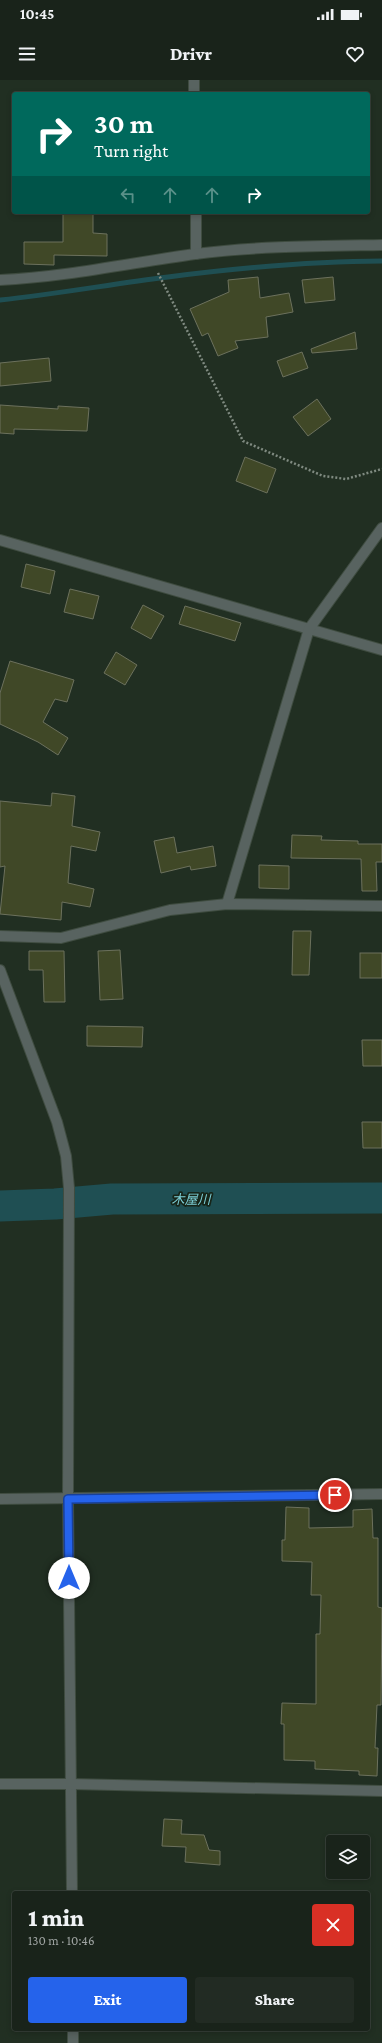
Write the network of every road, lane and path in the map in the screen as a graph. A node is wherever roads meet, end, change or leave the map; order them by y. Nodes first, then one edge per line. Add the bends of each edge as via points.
1 (194, 80) edge
2 (194, 92) edge
3 (196, 214) edge
4 (382, 245) edge
5 (196, 254) junction
6 (152, 260) junction
7 (0, 280) edge
8 (382, 469) edge
9 (382, 528) edge
10 (0, 540) edge
11 (309, 629) junction
12 (382, 650) edge
13 (227, 904) junction
14 (382, 906) edge
15 (0, 936) edge
16 (0, 970) edge
17 (382, 1494) edge
18 (0, 1499) edge
19 (68, 1499) junction
20 (0, 1784) edge
21 (71, 1784) junction
22 (382, 1791) edge
23 (72, 1891) edge
24 (73, 2031) edge
25 (73, 2043) edge

1 - 2 street
3 - 5 street
4 - 5 street via 281,247
5 - 6 street
6 - 7 street via 52,276
6 - 8 path via 243,441 323,476 346,479
9 - 11 street
10 - 11 street
11 - 12 street
11 - 13 street
13 - 14 street
13 - 15 street via 170,910 61,938
16 - 19 street via 57,1122 66,1156 69,1188
17 - 19 street
18 - 19 street
19 - 21 street
20 - 21 street
21 - 22 street
21 - 23 street
24 - 25 street

